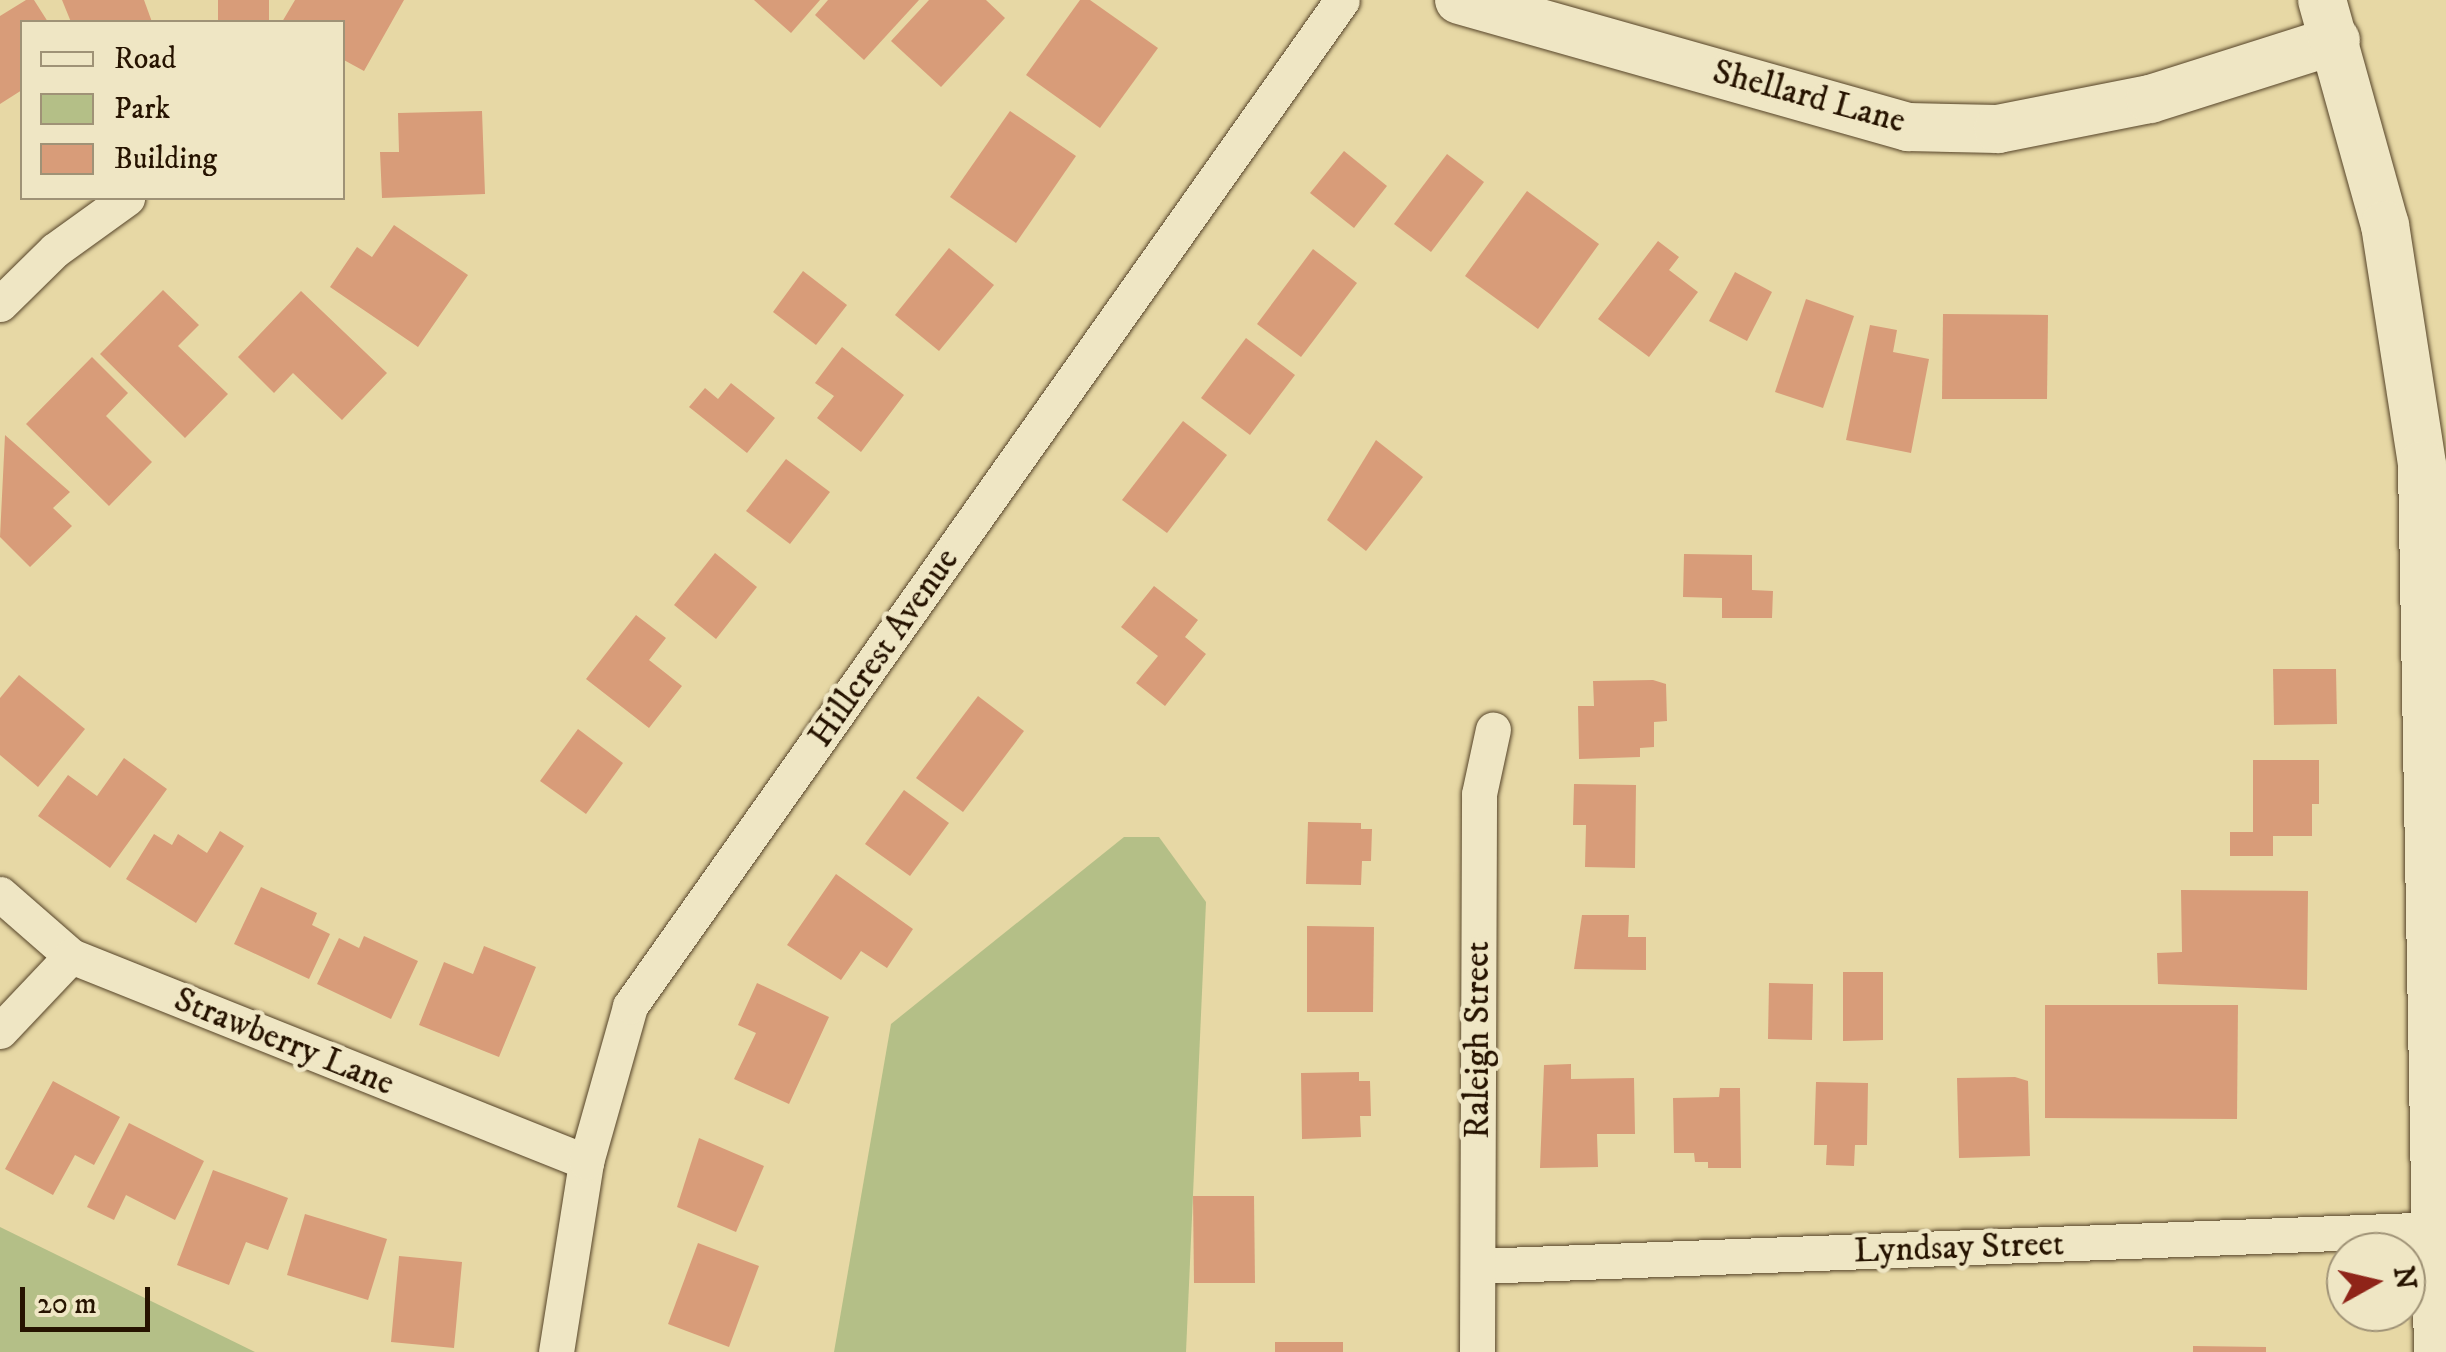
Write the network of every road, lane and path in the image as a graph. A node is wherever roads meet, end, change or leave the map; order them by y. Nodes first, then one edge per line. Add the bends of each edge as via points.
1 (1342, 0) edge
2 (1459, 0) edge
3 (2329, 20) edge
4 (124, 200) edge
5 (0, 304) edge
6 (1494, 729) dead end
7 (0, 894) edge
8 (71, 956) junction
9 (0, 1031) edge
10 (586, 1162) junction
11 (2441, 1230) junction
12 (1478, 1266) junction
13 (556, 1352) edge
14 (1477, 1352) edge
15 (2438, 1352) edge

1 - 10 street, Hillcrest Avenue via 630,1006
2 - 3 main road, Shellard Lane via 1908,127 1998,129 2150,98
3 - 11 main road via 2385,226 2422,465
4 - 5 street via 56,250
6 - 12 street, Raleigh Street via 1479,794
7 - 8 street, Strawberry Lane
8 - 9 street
8 - 10 street, Strawberry Lane
10 - 13 street, Hillcrest Avenue
11 - 12 street, Lyndsay Street
11 - 15 main road
12 - 14 street, Raleigh Street

